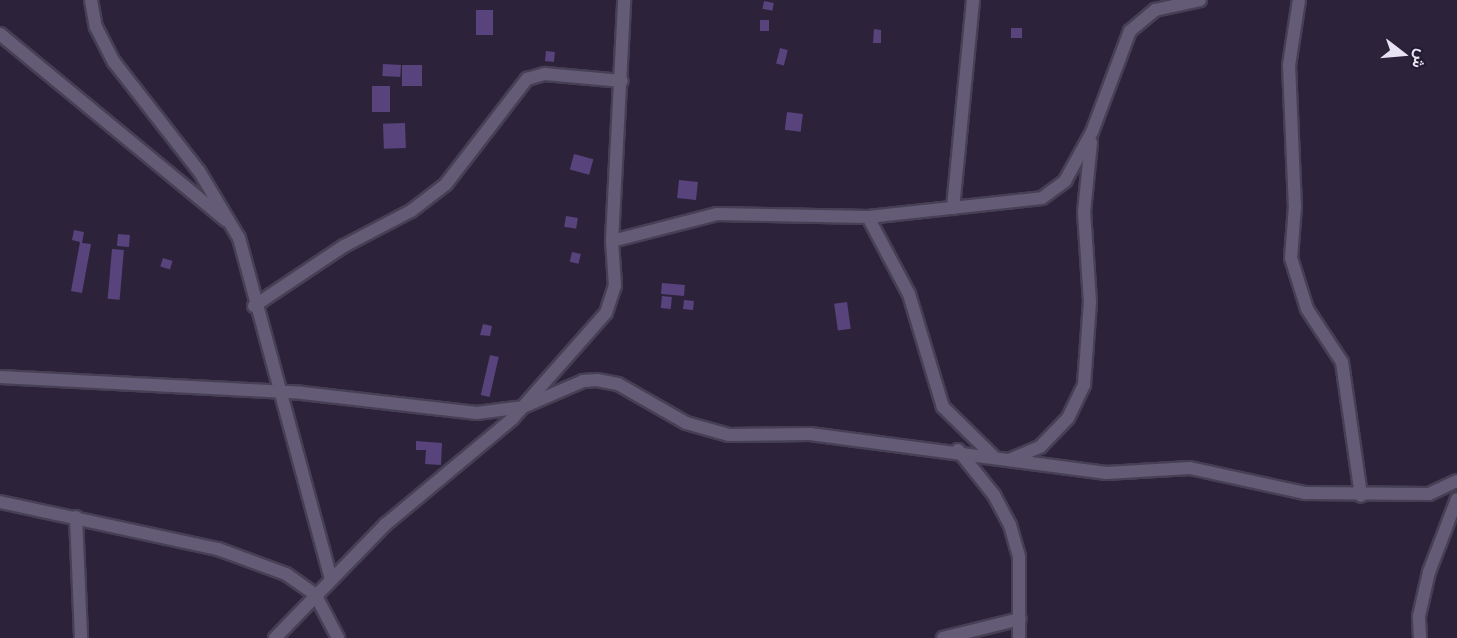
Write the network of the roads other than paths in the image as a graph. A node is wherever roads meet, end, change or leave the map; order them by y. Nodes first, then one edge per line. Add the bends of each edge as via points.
1 (91, 0) edge
2 (624, 0) edge
3 (973, 0) edge
4 (1200, 0) edge
5 (1299, 0) edge
6 (0, 34) edge
7 (622, 81) junction
8 (1092, 132) junction
9 (953, 208) junction
10 (868, 217) junction
11 (232, 226) junction
12 (612, 241) junction
13 (254, 306) junction
14 (0, 377) edge
15 (283, 392) junction
16 (523, 407) junction
17 (958, 450) junction
18 (994, 457) junction
19 (1009, 459) junction
20 (1457, 481) edge
21 (1361, 496) junction
22 (1457, 499) edge
23 (0, 502) edge
24 (76, 517) junction
25 (331, 579) junction
26 (315, 594) junction
27 (1020, 619) junction
28 (81, 638) edge
29 (275, 638) edge
30 (338, 638) edge
31 (943, 638) edge
32 (1019, 638) edge
33 (1420, 638) edge

1 - 11 street via 96,27 114,62 199,171
2 - 7 street
3 - 9 street
4 - 8 street via 1155,10 1130,31
5 - 21 street via 1289,64 1295,206 1291,258 1296,284 1341,362 1347,380
6 - 11 street
7 - 12 street
7 - 13 street via 545,74 527,79 446,184 411,211 344,246
8 - 9 street via 1065,181 1042,198
8 - 19 street via 1084,213 1090,302 1084,385 1068,418 1040,447
9 - 10 street
10 - 12 street via 717,214
10 - 18 street via 909,294 943,407 959,428
11 - 13 street
12 - 16 street via 615,286 606,314
13 - 15 street
14 - 15 street
15 - 16 street via 477,413
15 - 25 street
16 - 17 street via 571,385 597,380 618,384 707,432 810,434
16 - 25 street via 386,524
17 - 18 street
17 - 27 street via 994,495 1010,525 1019,557
18 - 19 street
19 - 21 street via 1133,475 1190,468 1283,492
20 - 21 street via 1429,494
22 - 33 street via 1429,572 1419,616
23 - 24 street
24 - 26 street via 218,549 286,574
24 - 28 street
25 - 26 street
26 - 29 street
26 - 30 street
27 - 31 street
27 - 32 street

